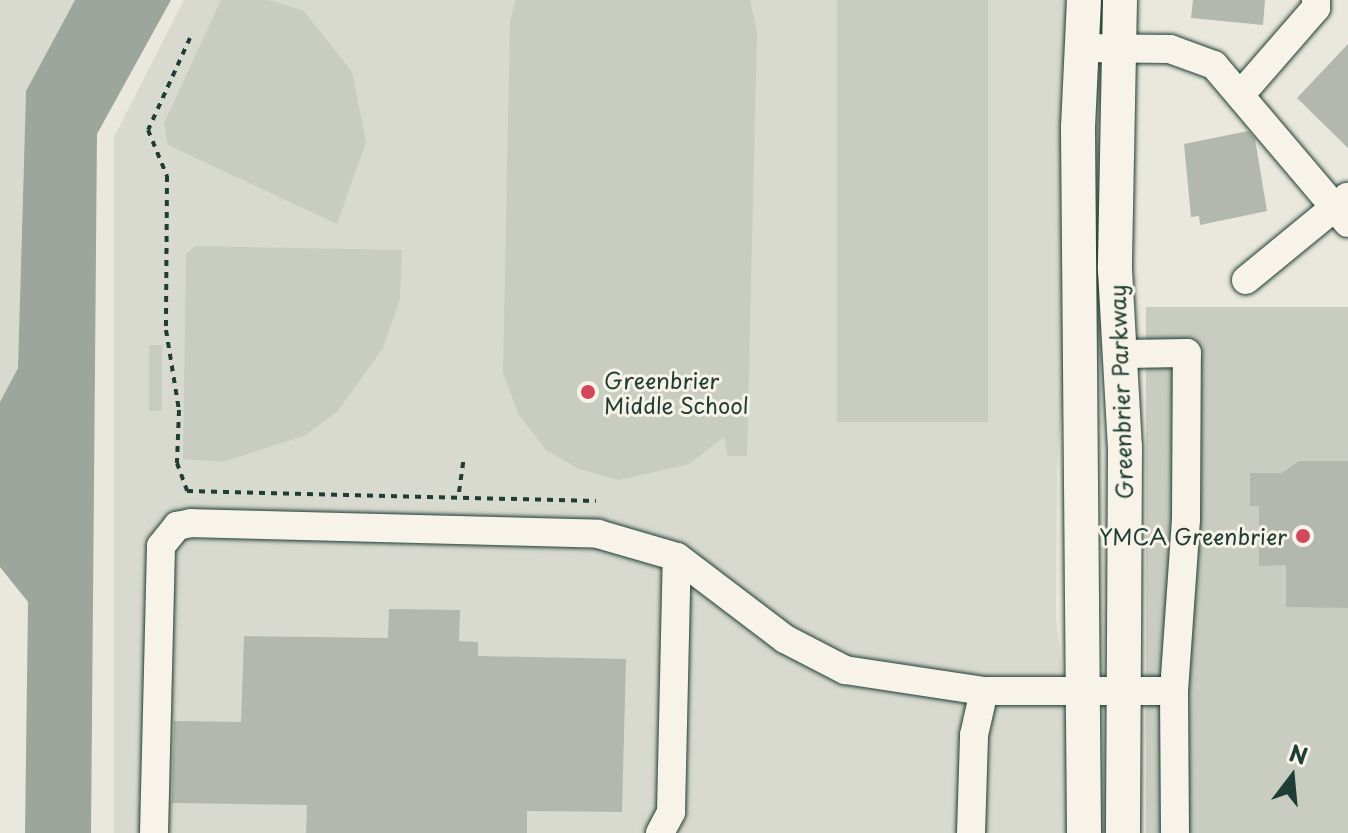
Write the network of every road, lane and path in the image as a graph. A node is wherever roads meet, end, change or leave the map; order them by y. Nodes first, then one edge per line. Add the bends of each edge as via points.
1 (1084, 0) edge
2 (1120, 0) edge
3 (1316, 0) edge
4 (190, 38) dead end
5 (1119, 47) junction
6 (1081, 48) junction
7 (1242, 93) junction
8 (1344, 209) edge
9 (1246, 280) dead end
10 (1123, 354) junction
11 (464, 457) dead end
12 (459, 492) dead end
13 (596, 501) dead end
14 (677, 557) junction
15 (984, 691) junction
16 (1174, 691) junction
17 (1082, 692) junction
18 (1124, 692) junction
19 (154, 833) edge
20 (660, 833) edge
21 (971, 833) edge
22 (1084, 833) edge
23 (1123, 833) edge
24 (1175, 833) edge

1 - 6 main road, Greenbrier Parkway
2 - 5 main road, Greenbrier Parkway
3 - 7 street via 1316,8
4 - 13 path via 148,130 167,176 166,330 179,410 177,463 187,491
5 - 6 street
5 - 7 street via 1202,58
5 - 10 main road, Greenbrier Parkway via 1115,270
6 - 17 main road, Greenbrier Parkway
7 - 8 street
8 - 9 street
10 - 16 street via 1187,353 1186,519
10 - 18 main road, Greenbrier Parkway
11 - 12 path
14 - 15 street via 808,655 873,677
14 - 19 street via 598,534 177,526 161,546
14 - 20 street via 671,812
15 - 17 street
15 - 21 street via 974,735
16 - 18 street
16 - 24 street
17 - 18 street
17 - 22 main road, Greenbrier Parkway
18 - 23 main road, Greenbrier Parkway

